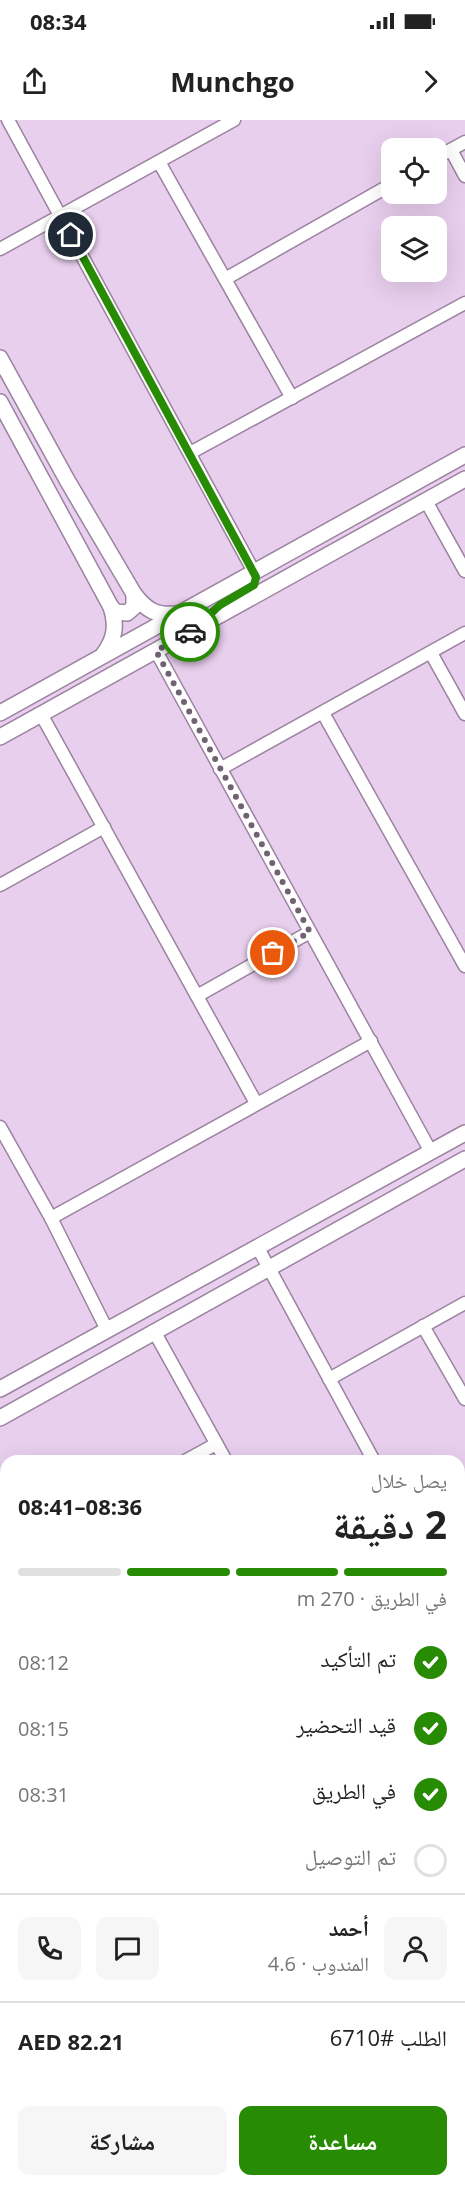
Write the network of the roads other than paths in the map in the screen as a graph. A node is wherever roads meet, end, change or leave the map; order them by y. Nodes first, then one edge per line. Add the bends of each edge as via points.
1 (8, 120) edge
2 (234, 120) edge
3 (465, 142) edge
4 (450, 150) junction
5 (447, 152) edge
6 (159, 162) junction
7 (465, 176) edge
8 (381, 190) edge
9 (60, 216) junction
10 (0, 249) edge
11 (225, 279) junction
12 (465, 303) edge
13 (0, 358) edge
14 (292, 398) junction
15 (0, 402) edge
16 (190, 453) junction
17 (465, 455) edge
18 (465, 479) edge
19 (426, 501) junction
20 (465, 571) edge
21 (254, 572) junction
22 (134, 594) junction
23 (111, 607) junction
24 (179, 614) junction
25 (192, 631) junction
26 (465, 633) edge
27 (156, 651) junction
28 (431, 653) junction
29 (102, 656) junction
30 (0, 713) edge
31 (324, 713) junction
32 (41, 714) junction
33 (465, 714) edge
34 (0, 737) edge
35 (220, 769) junction
36 (104, 827) junction
37 (0, 885) edge
38 (310, 932) junction
39 (465, 966) edge
40 (197, 996) junction
41 (371, 1041) junction
42 (256, 1103) junction
43 (0, 1127) edge
44 (465, 1133) edge
45 (431, 1152) junction
46 (465, 1159) edge
47 (51, 1218) junction
48 (258, 1248) junction
49 (269, 1268) junction
50 (465, 1303) edge
51 (423, 1326) junction
52 (107, 1330) junction
53 (154, 1331) junction
54 (329, 1379) junction
55 (0, 1389) edge
56 (465, 1399) edge
57 (0, 1418) edge
58 (216, 1444) junction
59 (196, 1455) edge
60 (222, 1455) edge
61 (371, 1455) edge

1 - 9 street
2 - 6 street
3 - 4 street
4 - 5 street
4 - 7 street
6 - 9 street
6 - 11 street
8 - 11 street
9 - 10 street
9 - 16 street
11 - 14 street
12 - 14 street
13 - 22 street
14 - 16 street
15 - 23 street
16 - 21 street
17 - 21 street
18 - 19 street
19 - 20 street
19 - 25 street
21 - 24 street
21 - 25 street via 254,585 220,605
22 - 23 street via 134,607 126,613
22 - 24 street via 156,614
23 - 29 street via 114,637
24 - 29 street
25 - 27 street
26 - 28 street
27 - 32 street
27 - 35 street
28 - 31 street
28 - 33 street
29 - 30 street
31 - 35 street
31 - 39 street
32 - 34 street
32 - 36 street
35 - 38 street
36 - 37 street
36 - 40 street
38 - 40 street
38 - 41 street
40 - 42 street
41 - 42 street
41 - 45 street
42 - 47 street
43 - 47 street
44 - 45 street
45 - 48 street
46 - 49 street
47 - 52 street
48 - 49 street
48 - 52 street
49 - 53 street
49 - 54 street
50 - 51 street
51 - 54 street
51 - 56 street
52 - 55 street
53 - 57 street
53 - 58 street
54 - 61 street
58 - 59 street
58 - 60 street

